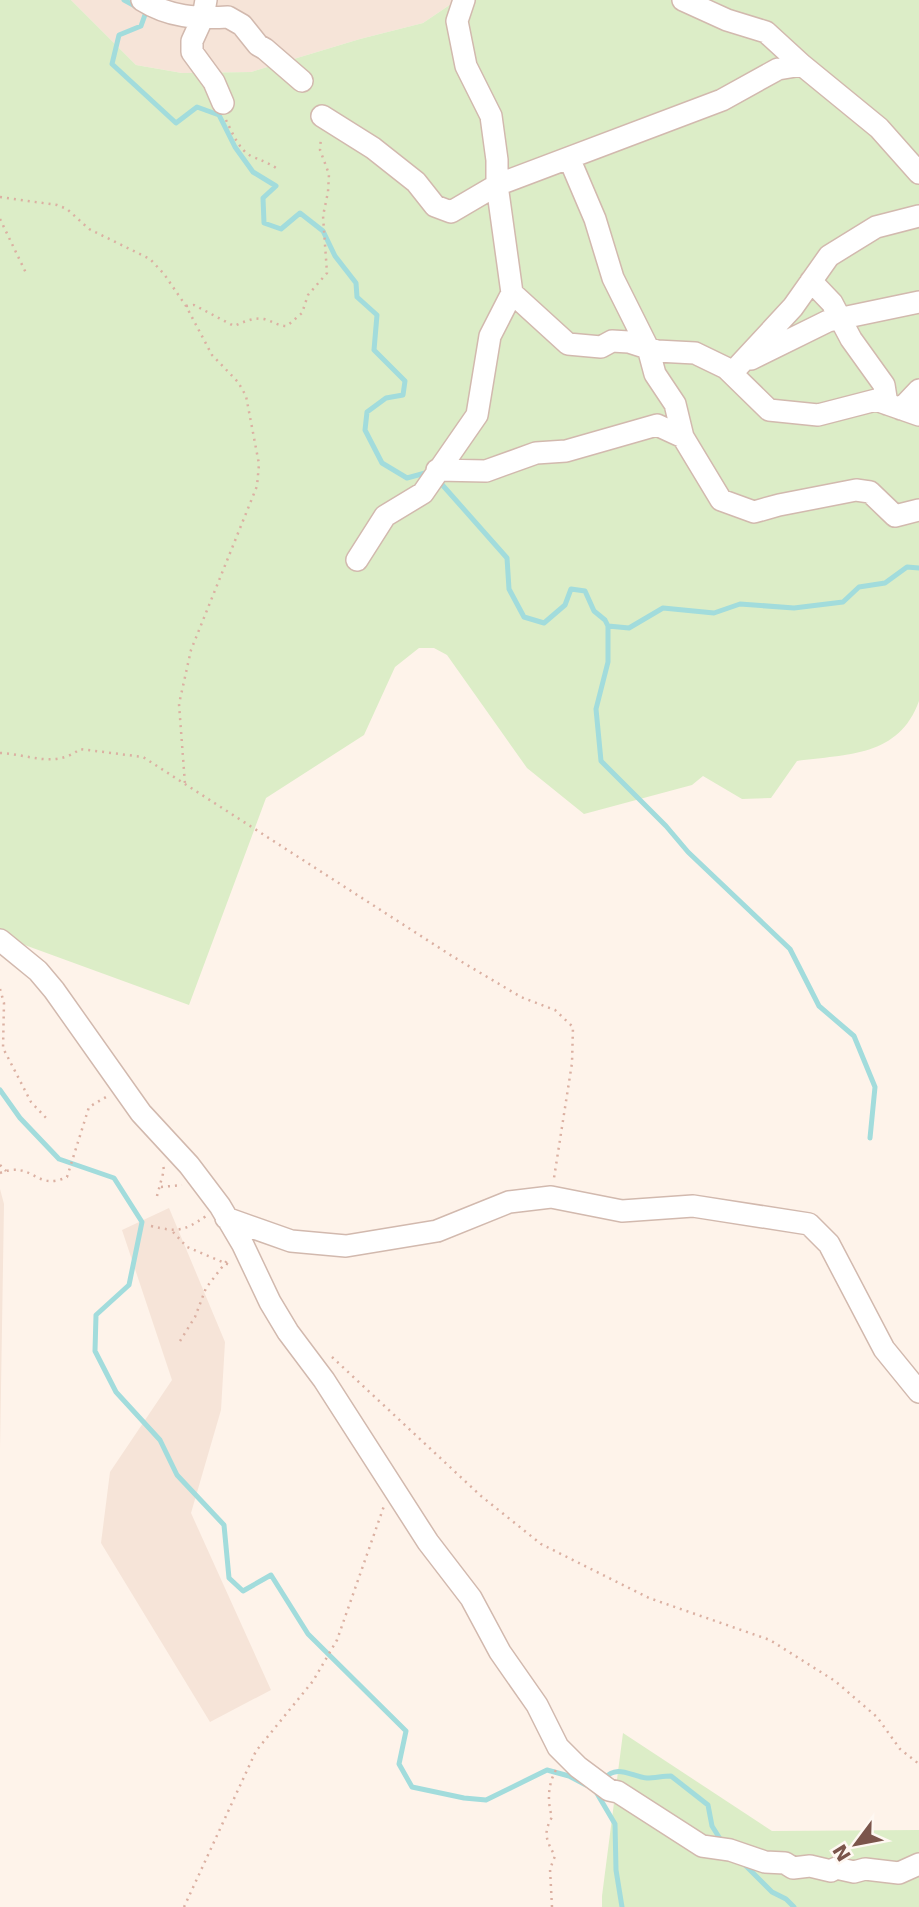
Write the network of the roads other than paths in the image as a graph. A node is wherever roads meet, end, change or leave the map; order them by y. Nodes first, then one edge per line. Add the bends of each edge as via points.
1 (142, 0) edge
2 (464, 0) edge
3 (683, 0) edge
4 (204, 8) edge
5 (802, 65) junction
6 (302, 81) dead end
7 (223, 103) road end
8 (322, 116) road end
9 (569, 158) junction
10 (919, 173) edge
11 (497, 185) junction
12 (919, 216) edge
13 (811, 281) junction
14 (512, 293) junction
15 (919, 302) edge
16 (839, 318) junction
17 (648, 348) junction
18 (737, 368) junction
19 (919, 390) edge
20 (902, 409) edge
21 (683, 437) junction
22 (437, 470) junction
23 (919, 510) edge
24 (356, 560) dead end
25 (0, 940) edge
26 (223, 1212) junction
27 (919, 1392) edge
28 (919, 1864) edge

1 - 4 street via 173,15
2 - 11 street via 457,21 466,66 491,117
3 - 5 street via 766,32
4 - 6 street via 235,20
4 - 7 street via 192,52
5 - 9 street via 778,69 722,100
5 - 10 street via 879,128
8 - 11 street via 416,182 435,206 451,212
9 - 11 street
9 - 17 street via 614,278
11 - 14 street
12 - 13 street via 876,227 829,256
13 - 16 street
13 - 18 street
14 - 17 street via 568,344 601,347 612,341
14 - 22 street via 490,336 477,415
15 - 16 street
16 - 18 street
16 - 20 street
17 - 18 street via 695,353 726,368
17 - 21 street via 655,374 675,404
18 - 20 street via 769,410 818,415 876,400
19 - 20 street
21 - 22 street via 657,425 566,451 536,453 486,471
21 - 23 street via 722,500 754,512 856,490 870,492 895,516
22 - 24 street via 423,493 385,516
25 - 26 street via 38,971 141,1113
26 - 27 street via 291,1241 346,1246 437,1231 509,1202 551,1197 622,1211 693,1206 809,1224 829,1244 884,1349
26 - 28 street via 288,1332 428,1542 471,1598 555,1742 578,1767 702,1846 793,1868 899,1873

